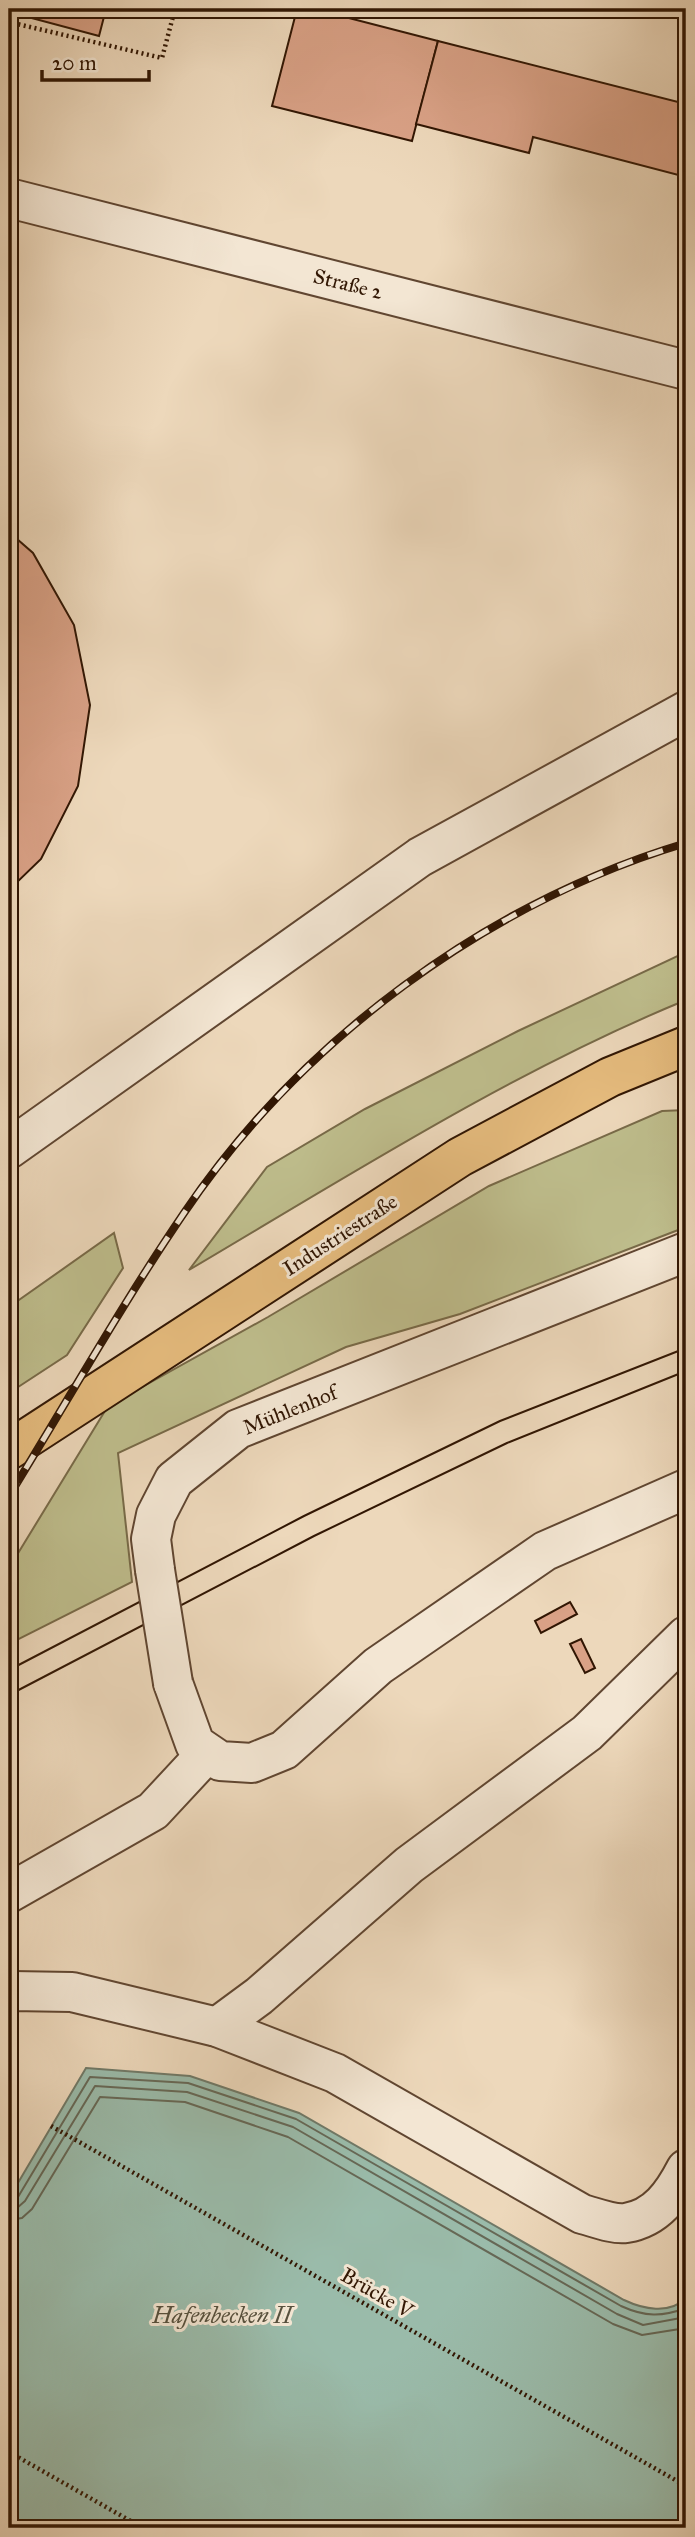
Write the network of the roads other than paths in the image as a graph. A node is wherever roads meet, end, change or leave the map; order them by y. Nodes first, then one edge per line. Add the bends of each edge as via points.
1 (9, 198) edge
2 (686, 370) edge
3 (686, 711) edge
4 (686, 1046) edge
5 (9, 1149) edge
6 (686, 1252) edge
7 (9, 1450) edge
8 (686, 1489) edge
9 (686, 1636) edge
10 (206, 1754) junction
11 (9, 1893) edge
12 (9, 1993) edge
13 (217, 2027) junction
14 (686, 2169) edge

1 - 2 street, Straße 2
3 - 5 street via 420,857
4 - 7 main road, Industriestraße via 610,1077 460,1157
6 - 10 street, Mühlenhof, bridge via 238,1429 174,1480 151,1539 173,1683 195,1744
8 - 10 street via 545,1551 378,1666 284,1750 252,1763 220,1761
9 - 13 street via 587,1733 409,1865
10 - 11 street via 153,1811
12 - 13 street via 72,1992
13 - 14 street via 335,2073 582,2214 625,2224 656,2210 671,2197

